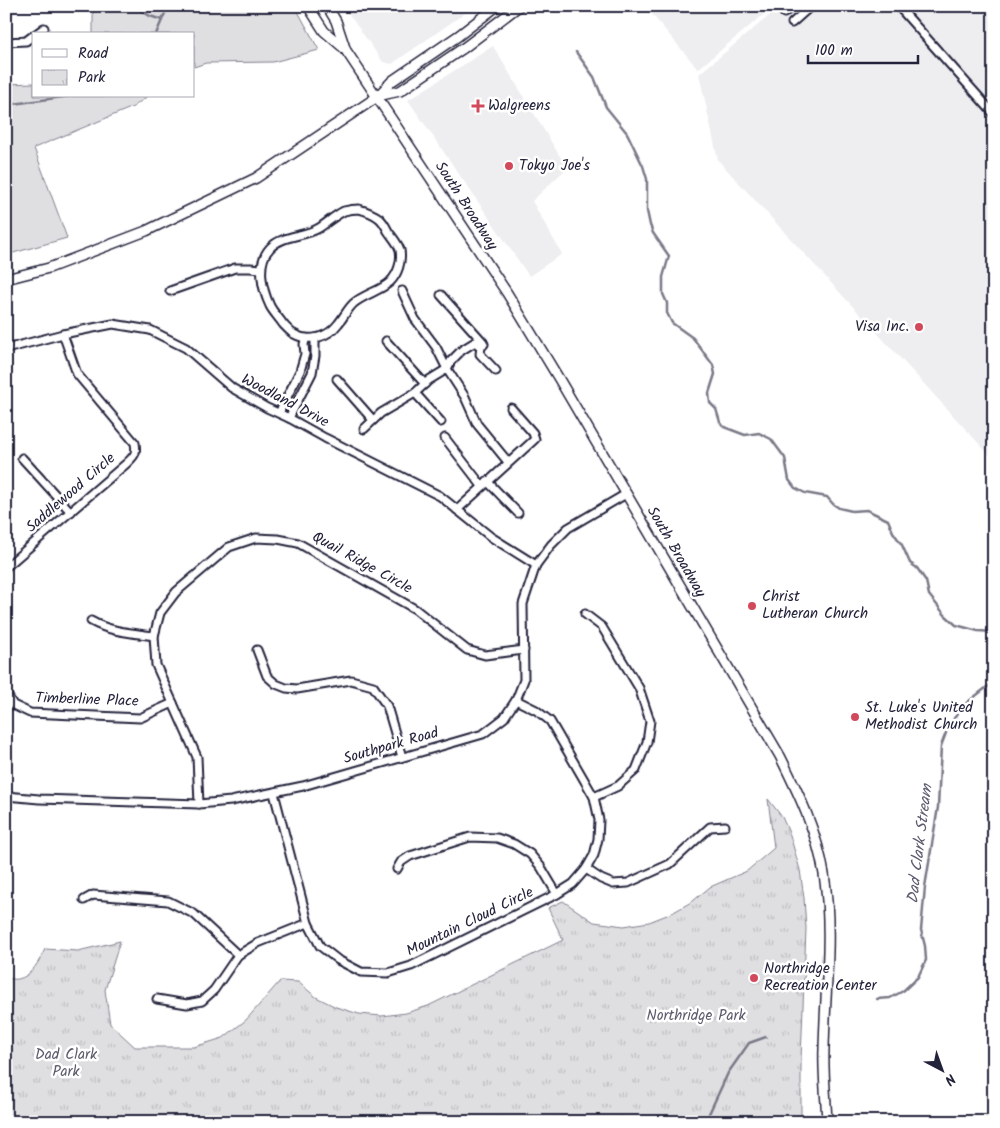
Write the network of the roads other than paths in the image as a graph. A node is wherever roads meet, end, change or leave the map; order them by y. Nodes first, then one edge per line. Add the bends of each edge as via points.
1 (308, 6) edge
2 (326, 6) edge
3 (497, 6) edge
4 (519, 6) edge
5 (792, 6) edge
6 (811, 6) edge
7 (898, 6) edge
8 (784, 13) dead end
9 (792, 23) dead end
10 (44, 28) dead end
11 (38, 32) edge
12 (32, 36) edge
13 (6, 42) edge
14 (345, 49) junction
15 (377, 96) junction
16 (994, 114) edge
17 (261, 269) junction
18 (6, 279) edge
19 (402, 290) dead end
20 (170, 291) dead end
21 (440, 295) dead end
22 (63, 334) junction
23 (306, 338) junction
24 (315, 338) junction
25 (386, 341) dead end
26 (481, 347) junction
27 (6, 348) edge
28 (447, 369) junction
29 (496, 371) dead end
30 (337, 379) dead end
31 (425, 384) junction
32 (415, 393) junction
33 (511, 408) dead end
34 (279, 413) junction
35 (289, 418) junction
36 (374, 420) junction
37 (441, 422) dead end
38 (364, 429) dead end
39 (445, 438) dead end
40 (22, 458) dead end
41 (508, 462) junction
42 (484, 484) junction
43 (626, 494) junction
44 (457, 510) junction
45 (71, 512) junction
46 (518, 513) dead end
47 (536, 565) junction
48 (6, 567) edge
49 (585, 614) dead end
50 (90, 621) dead end
51 (154, 636) junction
52 (257, 650) dead end
53 (524, 650) junction
54 (6, 693) edge
55 (516, 700) junction
56 (172, 703) junction
57 (402, 757) junction
58 (274, 793) junction
59 (6, 796) edge
60 (594, 797) junction
61 (199, 804) junction
62 (726, 826) dead end
63 (398, 869) dead end
64 (586, 869) junction
65 (557, 894) junction
66 (84, 900) dead end
67 (308, 923) junction
68 (238, 955) junction
69 (158, 999) dead end
70 (994, 1119) edge
71 (828, 1121) edge
72 (990, 1122) edge

1 - 14 main road, South Broadway via 324,31
2 - 14 main road, South Broadway via 336,21
3 - 15 main road via 392,81
4 - 15 main road via 400,91
5 - 8 street
6 - 9 street
7 - 16 street
10 - 11 street
12 - 13 street via 26,41
14 - 15 main road, South Broadway
15 - 18 main road via 256,178 146,231 49,268
15 - 43 main road, South Broadway via 507,293
17 - 20 street via 235,268
17 - 23 street via 270,307 294,334
17 - 24 street via 265,255 278,242 318,228 345,211 359,209 380,219 400,250 397,273 385,286 352,304 329,332
19 - 28 street via 415,319 436,347
21 - 26 street
22 - 27 street, Woodland Drive
22 - 34 street, Woodland Drive via 113,324 150,330 186,348 232,388
22 - 45 street, Saddlewood Circle via 77,374 135,443 136,450 127,463
23 - 24 street
23 - 34 street via 300,371
24 - 35 street via 312,373
25 - 31 street
26 - 28 street via 476,342 462,350
26 - 29 street
28 - 31 street
28 - 41 street via 477,424
30 - 36 street
31 - 32 street
32 - 36 street
32 - 37 street
33 - 41 street via 535,439
34 - 35 street, Woodland Drive
35 - 44 street, Woodland Drive via 440,496
36 - 38 street
39 - 42 street
40 - 45 street
41 - 42 street
42 - 44 street
42 - 46 street
43 - 47 street, Southpark Road via 568,528
43 - 71 main road, South Broadway via 780,756 812,826 821,858 827,909 824,1051
44 - 47 street, Woodland Drive via 491,537
45 - 48 street, Saddlewood Circle
47 - 53 street, Southpark Road via 523,604
49 - 60 street via 602,627 621,658 639,688 650,721 647,742 636,770 618,786
50 - 51 street via 109,629
51 - 53 street, Quail Ridge Circle via 160,613 176,592 229,546 256,538 298,543 415,609 467,650 485,655
51 - 56 street, Quail Ridge Circle via 156,665
52 - 57 street via 267,676 286,688 352,680 372,686 387,706
53 - 55 street, Southpark Road via 524,680
54 - 56 street, Timberline Place via 13,705 30,713 140,718
55 - 57 street, Southpark Road via 504,718 483,734
55 - 60 street, Mountain Cloud Circle via 550,721
56 - 61 street, Quail Ridge Circle via 197,757
57 - 58 street, Southpark Road
58 - 61 street, Southpark Road via 231,802
58 - 67 street, Mountain Cloud Circle
59 - 61 street, Southpark Road
60 - 64 street, Mountain Cloud Circle via 599,820 598,839
62 - 64 street via 710,827 670,864 628,883 613,884
63 - 65 street via 401,862 410,856 470,837 497,838 530,854
64 - 65 street, Mountain Cloud Circle via 573,884
65 - 67 street, Mountain Cloud Circle via 412,966 388,973 361,972 338,960 320,946
66 - 68 street via 93,895 168,901 194,914
67 - 68 street via 258,943
68 - 69 street via 214,990 202,1001 187,1004
70 - 72 street

